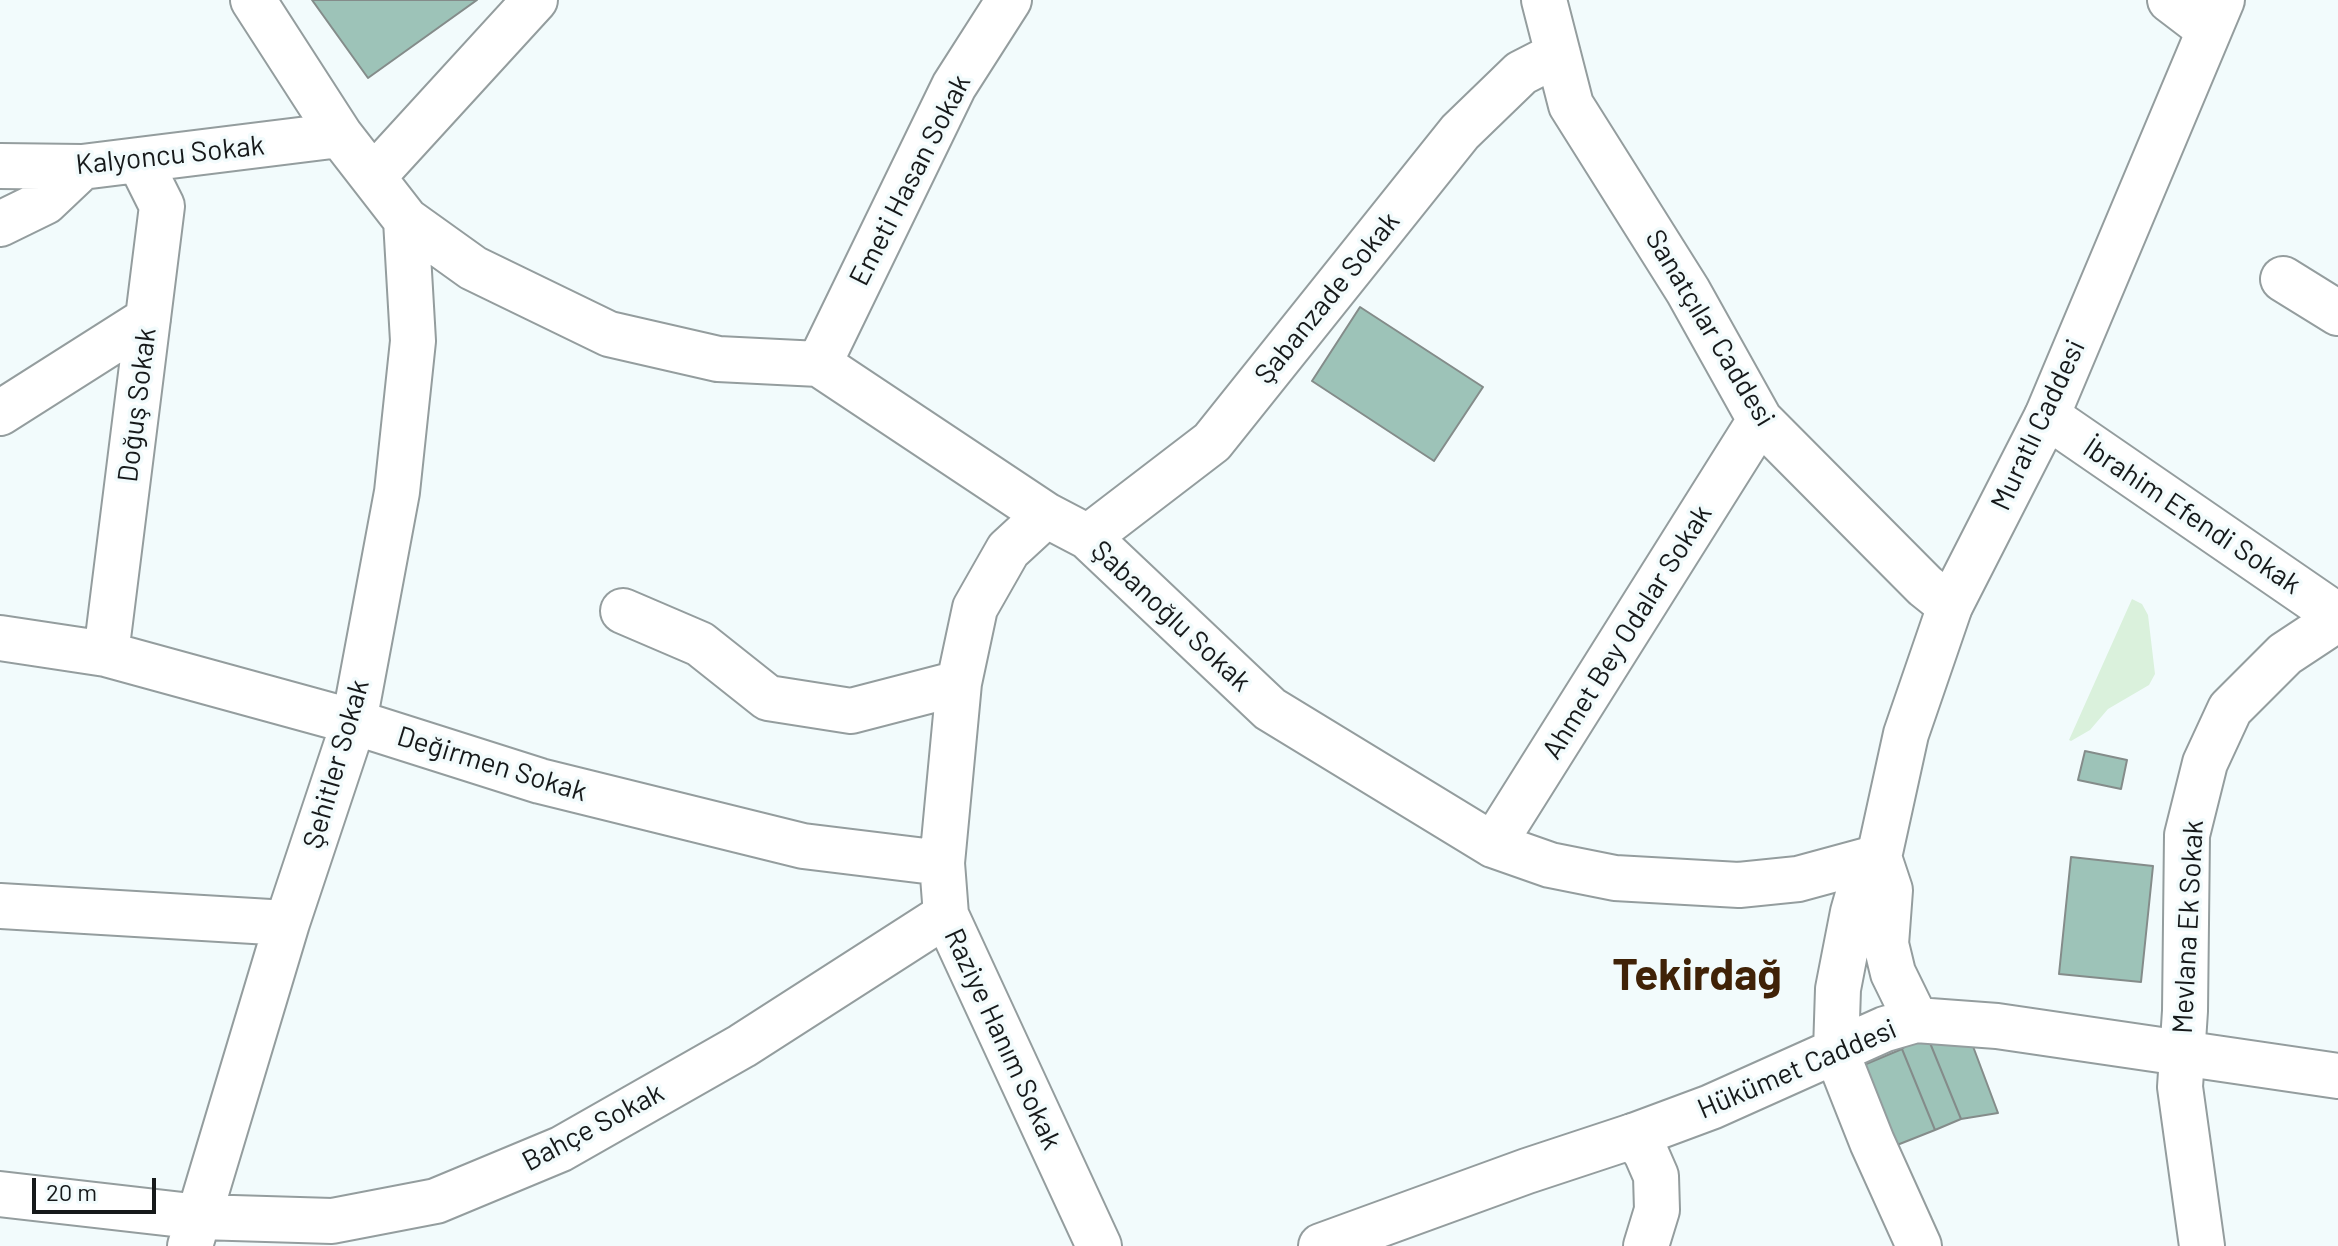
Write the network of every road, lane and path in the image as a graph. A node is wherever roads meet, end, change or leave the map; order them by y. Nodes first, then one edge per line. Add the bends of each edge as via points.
1 (253, 0) edge
2 (535, 0) edge
3 (1009, 0) edge
4 (1544, 0) edge
5 (2170, 0) edge
6 (2215, 14) edge
7 (1558, 54) junction
8 (340, 135) junction
9 (139, 160) junction
10 (0, 166) edge
11 (82, 167) junction
12 (373, 177) junction
13 (406, 220) junction
14 (0, 224) edge
15 (2283, 279) dead end
16 (2338, 313) edge
17 (148, 319) junction
18 (819, 364) junction
19 (0, 413) edge
20 (2047, 416) junction
21 (1760, 420) junction
22 (1046, 515) junction
23 (1088, 537) junction
24 (1950, 606) junction
25 (623, 611) dead end
26 (2338, 618) edge
27 (0, 638) edge
28 (106, 654) junction
29 (959, 683) junction
30 (354, 722) junction
31 (1493, 845) junction
32 (1879, 857) junction
33 (942, 863) junction
34 (0, 906) edge
35 (946, 915) junction
36 (287, 923) junction
37 (1916, 1020) junction
38 (2165, 1050) junction
39 (1836, 1051) junction
40 (2338, 1076) edge
41 (1633, 1136) junction
42 (0, 1194) edge
43 (195, 1232) edge
44 (1099, 1246) edge
45 (1321, 1246) edge
46 (1646, 1246) edge
47 (1919, 1246) edge
48 (2174, 1246) edge
49 (2202, 1246) edge

1 - 8 street
2 - 12 street
3 - 18 street, Emeti Hasan Sokak via 954,86
4 - 7 street, Sanatçılar Caddesi
5 - 6 street
6 - 20 street, Muratlı Caddesi
7 - 21 street, Sanatçılar Caddesi via 1571,105 1688,291
7 - 23 street, Şabanzade Sokak via 1521,73 1460,132 1212,442
8 - 9 street, Kalyoncu Sokak
8 - 12 street
9 - 11 street, Kalyoncu Sokak
9 - 17 street, Doğuş Sokak via 162,206
10 - 11 street, Kalyoncu Sokak
11 - 14 street via 45,202
12 - 13 street
13 - 18 street via 473,268 609,334 718,359
13 - 30 street, Şehitler Sokak via 413,341 399,477
15 - 16 street
17 - 19 street
17 - 28 street, Doğuş Sokak
18 - 22 street, Şabanoğlu Sokak
20 - 24 street, Muratlı Caddesi
20 - 26 street, İbrahim Efendi Sokak
21 - 24 street, Sanatçılar Caddesi
21 - 31 street, Ahmet Bey Odalar Sokak
22 - 23 street, Şabanoğlu Sokak
22 - 29 street, Raziye Hanım Sokak via 1008,550 975,608
23 - 31 street, Şabanoğlu Sokak via 1270,709
24 - 32 street, Muratlı Caddesi via 1906,734
25 - 29 street via 700,644 768,698 851,711
26 - 38 street, Mevlana Ek Sokak via 2285,654 2230,709 2205,763 2187,835 2185,1011
27 - 28 street, Değirmen Sokak
28 - 30 street, Değirmen Sokak
29 - 33 street, Raziye Hanım Sokak
30 - 33 street, Değirmen Sokak via 540,781 803,846
30 - 36 street, Şehitler Sokak
31 - 32 street, Şabanoğlu Sokak via 1550,865 1615,878 1739,885 1798,879
32 - 37 street, Muratlı Caddesi via 1890,890 1886,944 1893,973
32 - 39 street, Muratlı Caddesi via 1861,884 1844,950
33 - 35 street, Raziye Hanım Sokak
34 - 36 street
35 - 43 street, Bahçe Sokak via 742,1046 561,1149 436,1201 332,1221
35 - 44 street, Raziye Hanım Sokak
36 - 43 street, Şehitler Sokak
37 - 38 street, Hükümet Caddesi
37 - 39 street, Hükümet Caddesi
38 - 40 street, Hükümet Caddesi
38 - 48 street via 2152,1089
38 - 49 street via 2180,1087
39 - 41 street, Hükümet Caddesi
39 - 47 street
41 - 45 street, Hükümet Caddesi
41 - 46 street via 1656,1176 1657,1210
42 - 43 street, Bahçe Sokak

